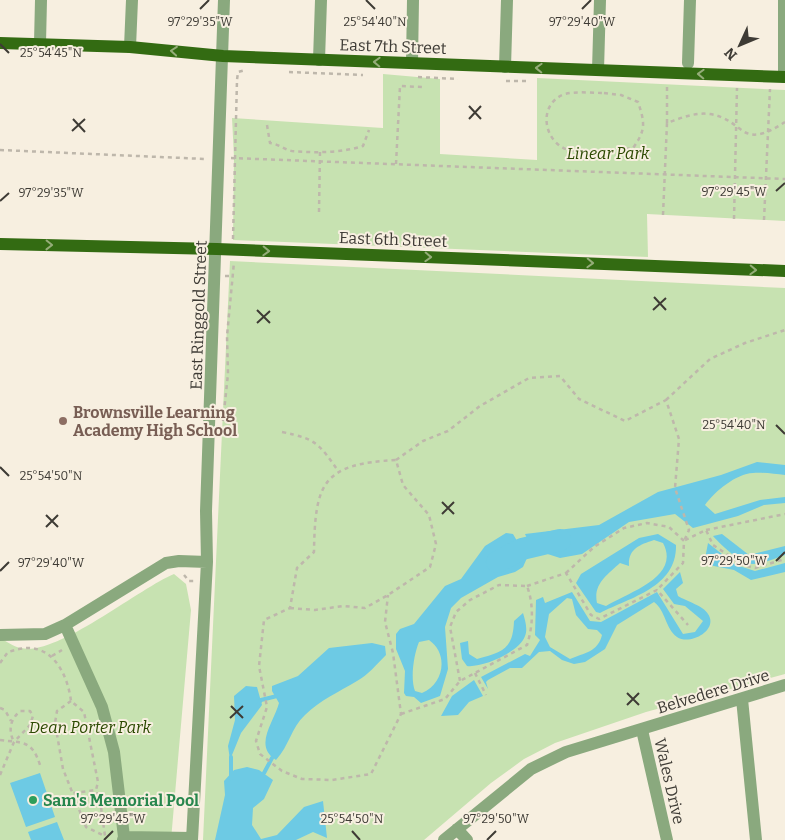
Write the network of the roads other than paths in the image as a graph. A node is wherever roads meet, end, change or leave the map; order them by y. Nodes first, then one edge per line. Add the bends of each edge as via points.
1 (40, 0) edge
2 (132, 0) edge
3 (224, 0) edge
4 (321, 0) edge
5 (414, 0) edge
6 (507, 0) edge
7 (600, 0) edge
8 (690, 0) edge
9 (784, 0) edge
10 (0, 43) edge
11 (40, 43) junction
12 (130, 47) junction
13 (223, 56) junction
14 (319, 60) junction
15 (412, 63) junction
16 (688, 63) dead end
17 (505, 67) junction
18 (598, 70) junction
19 (784, 77) edge
20 (0, 244) edge
21 (217, 249) junction
22 (785, 271) edge
23 (207, 562) junction
24 (65, 626) junction
25 (0, 635) edge
26 (785, 685) edge
27 (742, 699) junction
28 (642, 730) junction
29 (457, 829) junction
30 (123, 838) edge
31 (192, 839) edge
32 (444, 840) edge
33 (467, 840) edge
34 (666, 840) edge
35 (756, 840) edge

1 - 11 street
2 - 12 street
3 - 13 street, East Ringgold Street
4 - 14 street
5 - 15 street
6 - 17 street
7 - 18 street
8 - 16 street
9 - 19 street
10 - 11 main road, East 7th Street
11 - 12 main road, East 7th Street
13 -> 12 main road, East 7th Street
13 - 14 main road, East 7th Street
13 - 21 street, East Ringgold Street
15 -> 14 main road, East 7th Street
15 - 17 main road, East 7th Street
18 -> 17 main road, East 7th Street
19 -> 18 main road, East 7th Street
20 -> 21 main road, East 6th Street
21 -> 22 main road, East 6th Street
21 - 23 street, East Ringgold Street via 206,511
23 - 24 street via 166,563
23 - 31 street, East Ringgold Street
24 - 25 street via 45,634
24 - 30 street via 102,707 114,752
26 - 27 street, Belvedere Drive
27 - 28 street, Belvedere Drive
27 - 35 street
28 - 29 street, Belvedere Drive via 566,752 531,769
28 - 34 street, Wales Drive
29 - 32 street, Belvedere Drive
29 - 33 street
30 - 31 street

